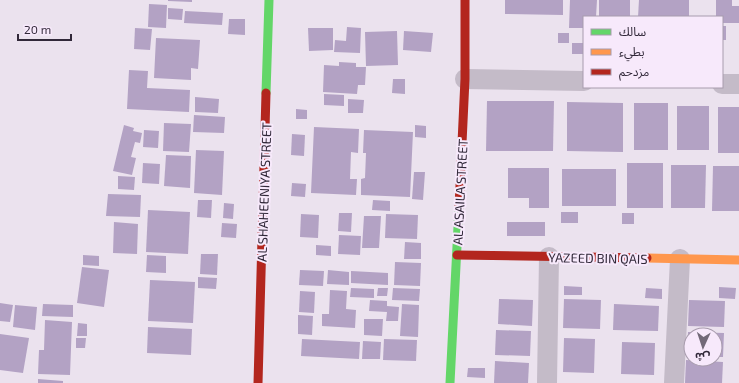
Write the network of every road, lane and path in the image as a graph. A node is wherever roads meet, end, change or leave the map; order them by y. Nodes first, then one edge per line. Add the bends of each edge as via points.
1 (269, 0) edge
2 (465, 0) edge
3 (465, 79) junction
4 (583, 81) edge
5 (723, 84) edge
6 (739, 84) edge
7 (457, 255) junction
8 (549, 257) junction
9 (680, 259) junction
10 (739, 260) edge
11 (258, 383) edge
12 (450, 383) edge
13 (546, 383) edge
14 (674, 383) edge

1 - 11 street, AL SHAHEENIYA STREET
2 - 3 street, AL ASAILA STREET
3 - 4 street
3 - 7 street, AL ASAILA STREET
5 - 6 street
7 - 8 street, YAZEED BIN QAIS
7 - 12 street, AL ASAILA STREET
8 - 9 street, YAZEED BIN QAIS
8 - 13 street
9 - 10 street, YAZEED BIN QAIS
9 - 14 street

